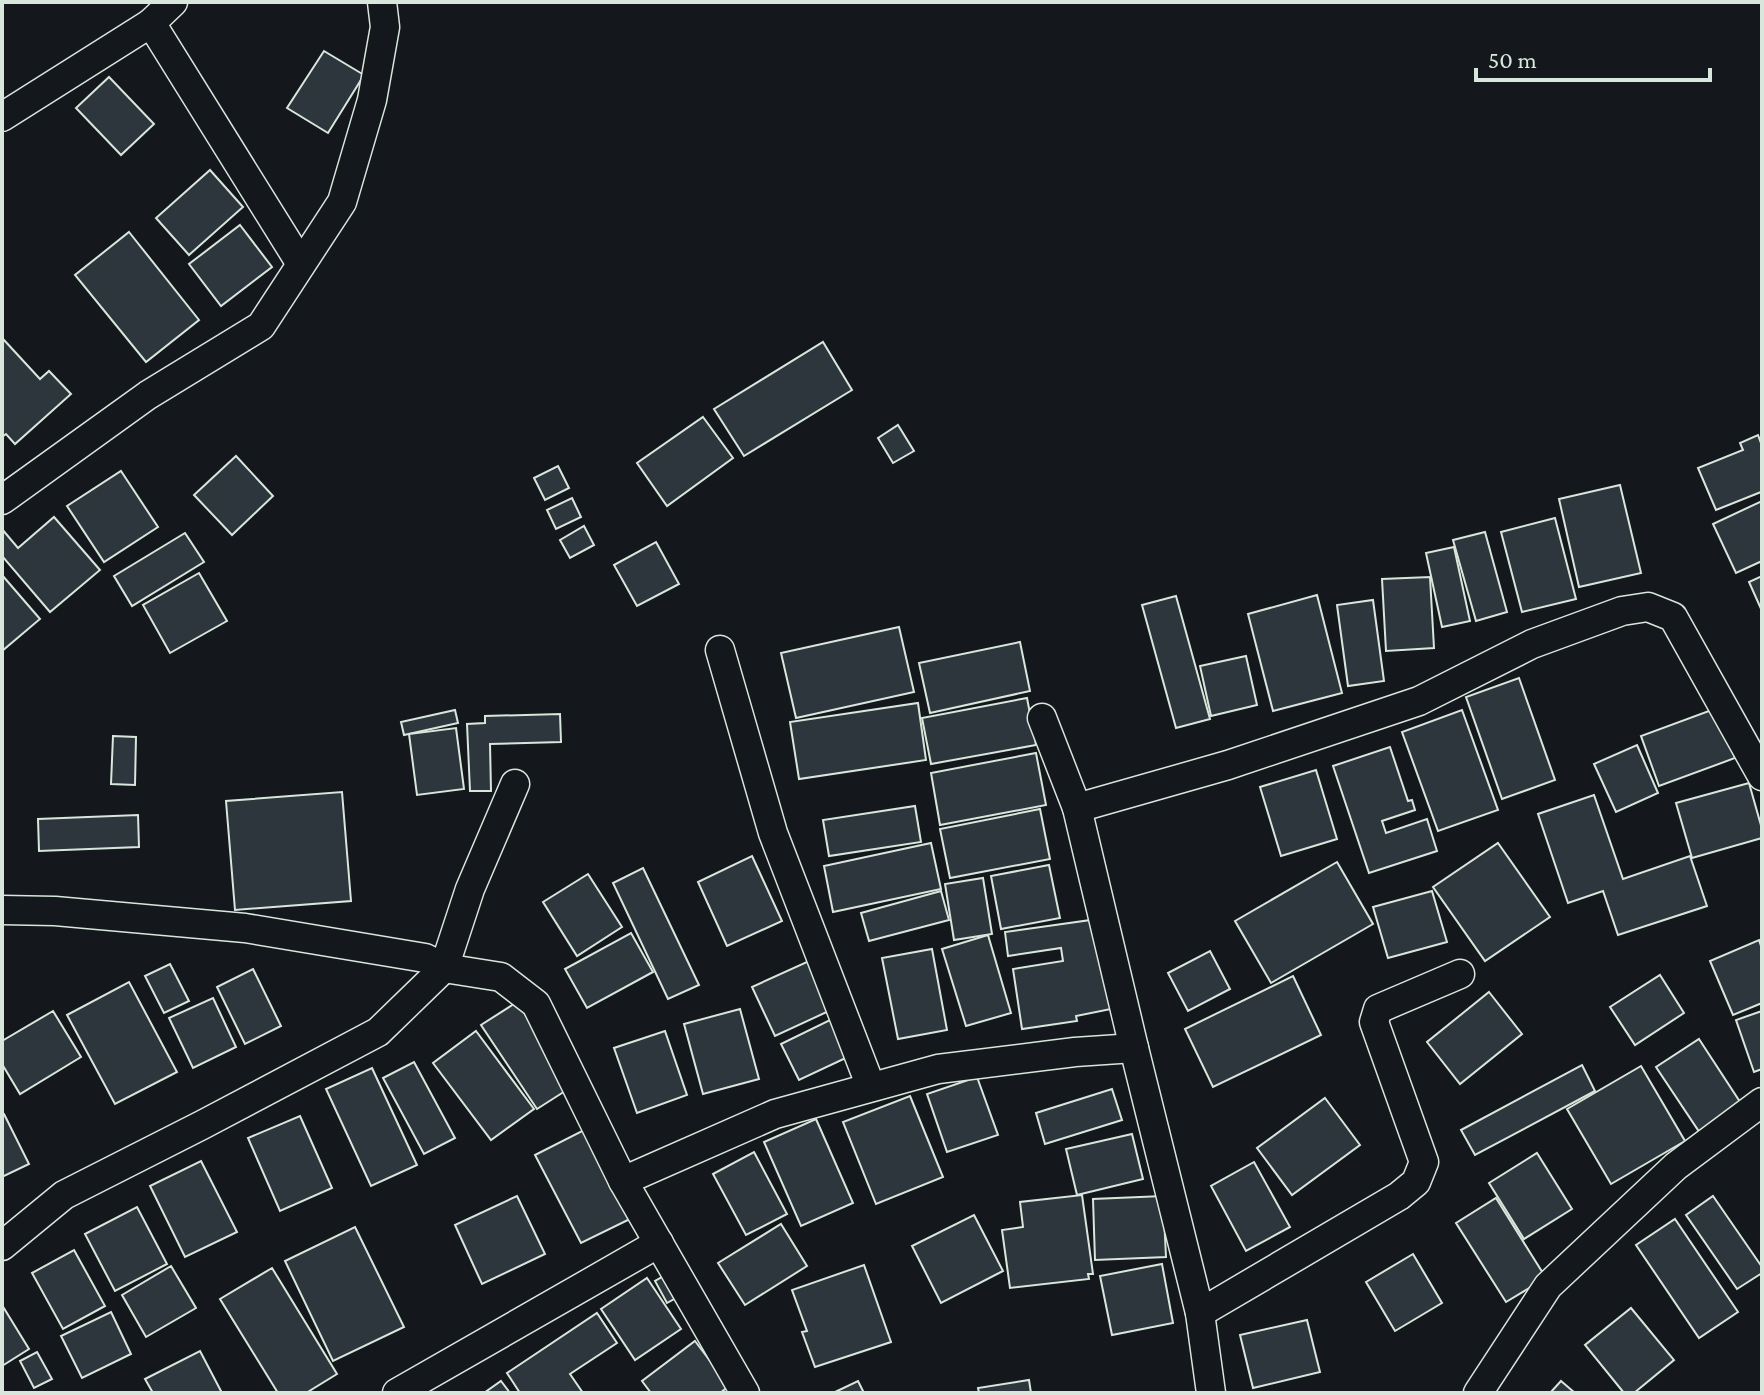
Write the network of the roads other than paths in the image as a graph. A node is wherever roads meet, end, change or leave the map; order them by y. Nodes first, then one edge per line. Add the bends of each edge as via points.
1 (173, 2) edge
2 (382, 2) edge
3 (151, 23) junction
4 (2, 117) edge
5 (301, 264) junction
6 (2, 500) edge
7 (720, 650) dead end
8 (1042, 718) dead end
9 (1762, 776) edge
10 (515, 784) dead end
11 (1077, 808) junction
12 (2, 910) edge
13 (444, 968) junction
14 (1460, 974) dead end
15 (1134, 1048) junction
16 (871, 1087) junction
17 (1762, 1102) edge
18 (623, 1181) junction
19 (659, 1243) junction
20 (2, 1246) edge
21 (1200, 1313) junction
22 (397, 1393) edge
23 (745, 1393) edge
24 (1211, 1393) edge
25 (1478, 1393) edge

1 - 3 street
2 - 5 street via 385,27 372,100 342,202
3 - 4 street
3 - 5 street
5 - 6 street via 261,326 148,395
7 - 16 street via 773,833
8 - 11 street
9 - 11 street via 1673,617 1648,607 1622,611 1532,644 1419,701 1228,765
10 - 13 street via 470,889
11 - 15 street
12 - 13 street via 245,928 425,958
13 - 18 street via 501,977 536,1004
13 - 20 street via 378,1032 64,1195
14 - 21 street via 1378,1009 1374,1022 1424,1162 1416,1182
15 - 16 street via 938,1069
15 - 21 street
16 - 18 street via 775,1114
17 - 25 street via 1676,1166 1548,1286
18 - 19 street
19 - 22 street
19 - 23 street
21 - 24 street

